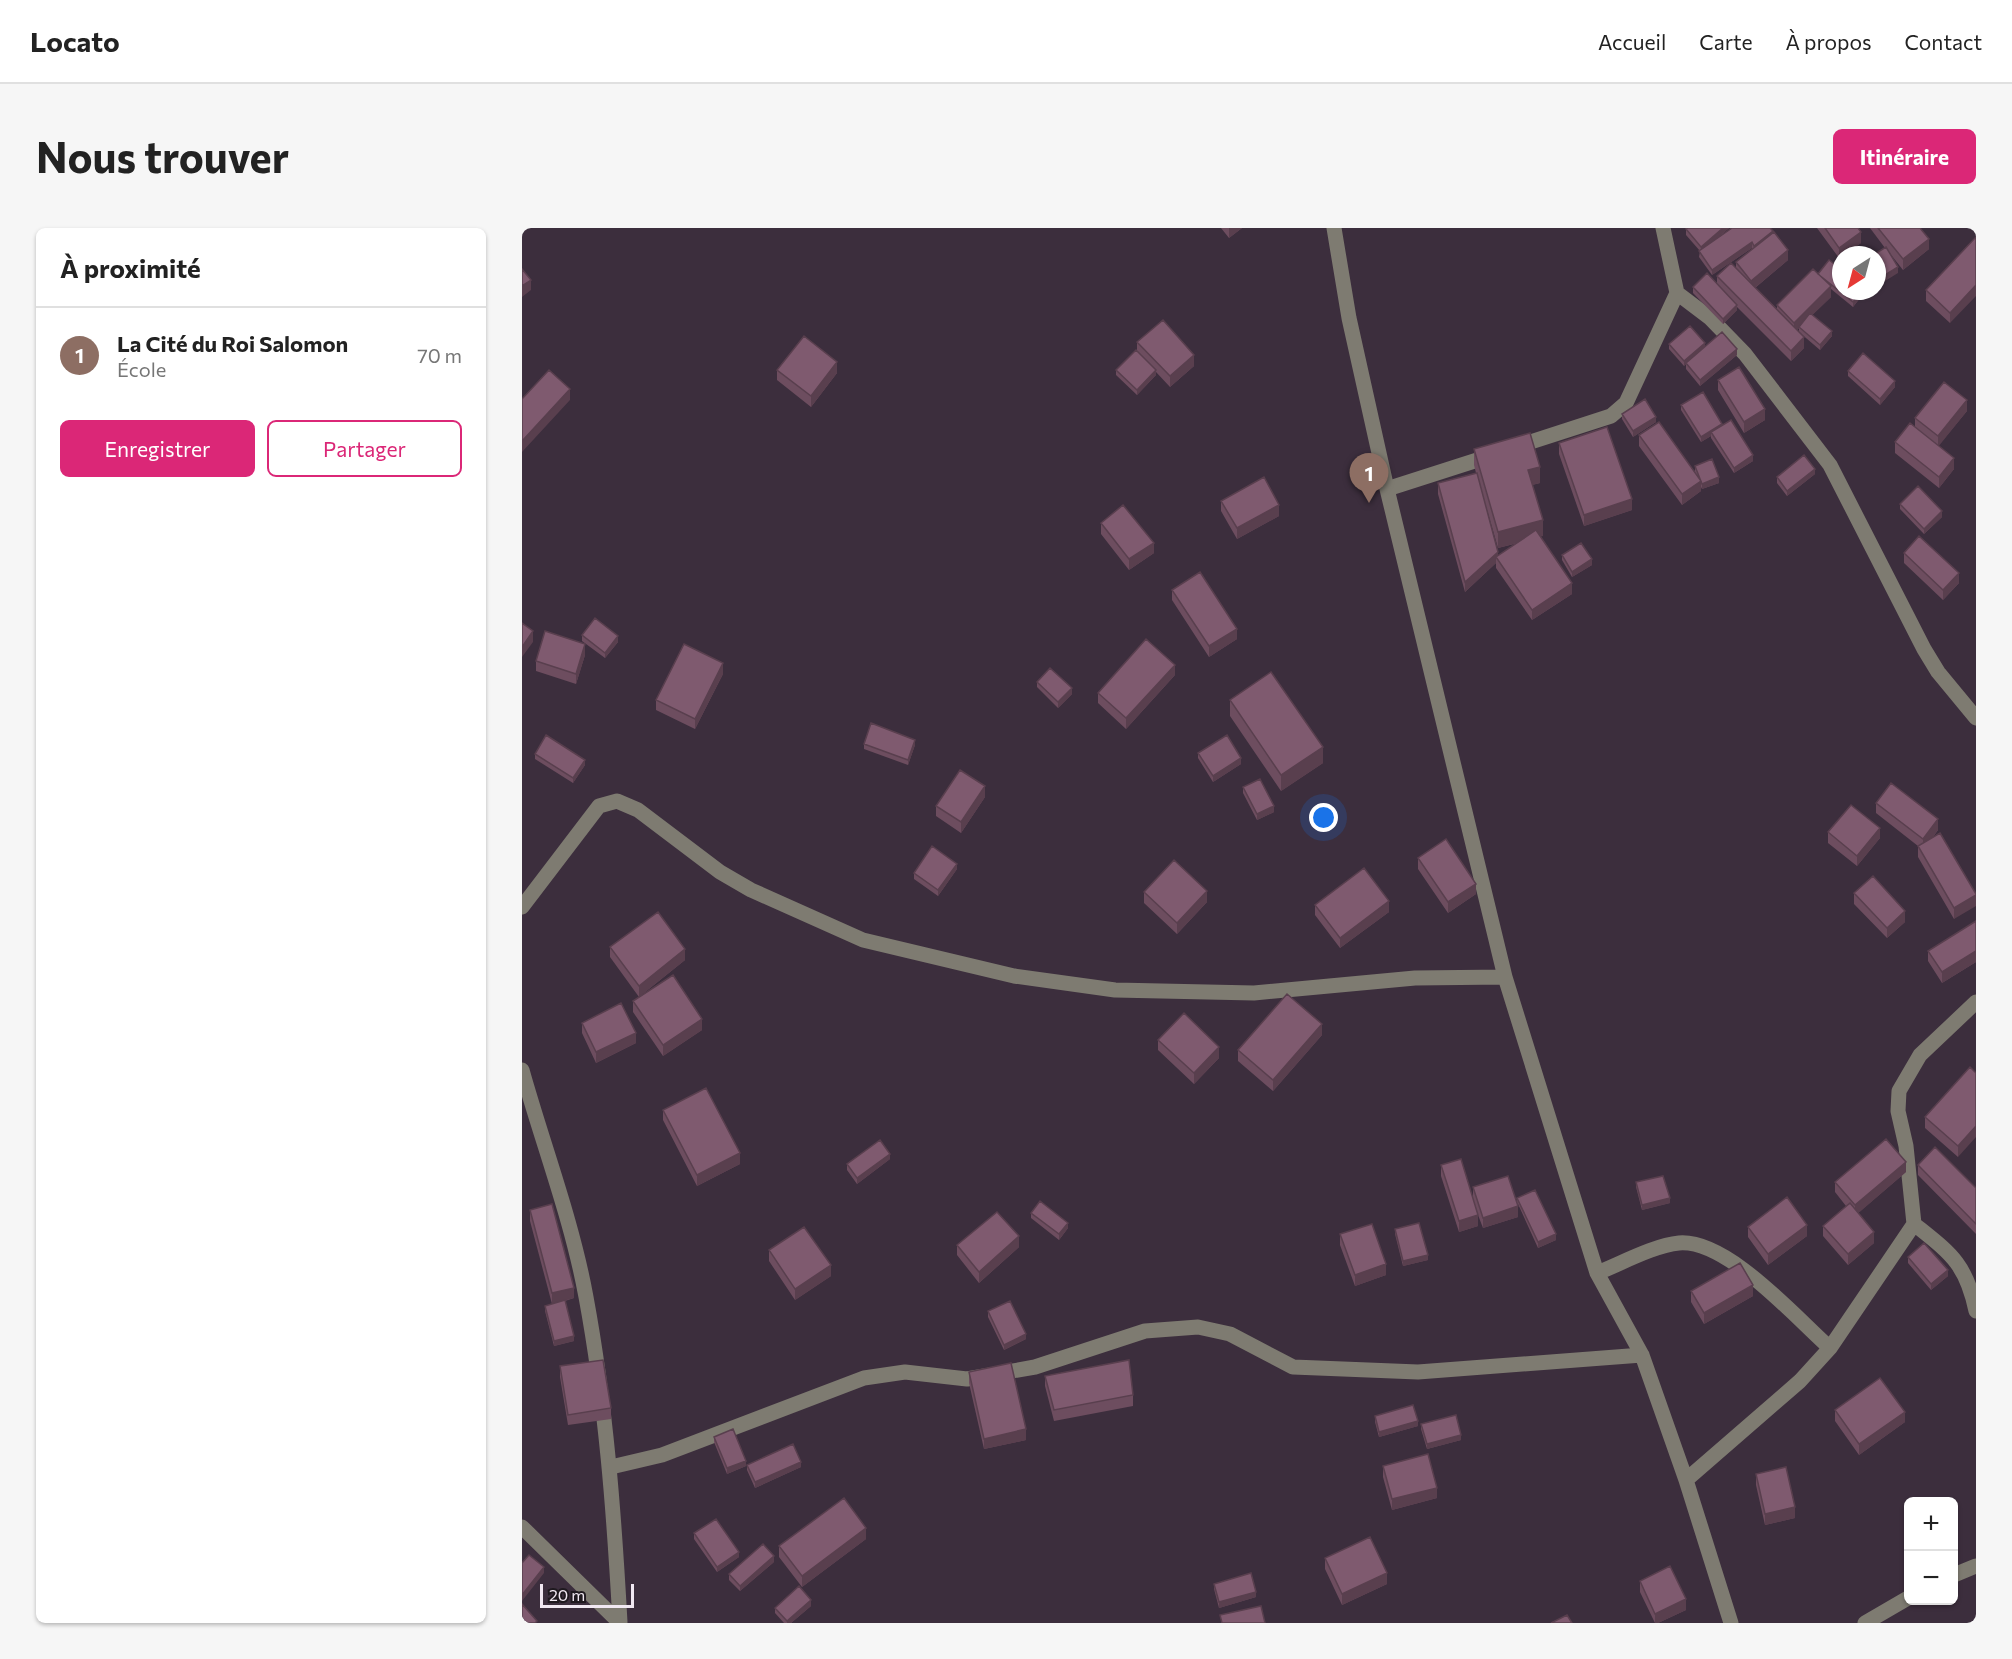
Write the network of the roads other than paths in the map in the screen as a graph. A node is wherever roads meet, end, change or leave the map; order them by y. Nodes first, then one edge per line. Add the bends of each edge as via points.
1 (1334, 228) edge
2 (1663, 228) edge
3 (1677, 293) junction
4 (1387, 489) junction
5 (1976, 718) edge
6 (522, 907) edge
7 (1505, 977) junction
8 (1976, 1002) edge
9 (522, 1070) edge
10 (1914, 1224) junction
11 (1597, 1273) junction
12 (1976, 1311) edge
13 (1830, 1348) junction
14 (1642, 1355) junction
15 (611, 1467) junction
16 (1686, 1480) junction
17 (522, 1527) edge
18 (1976, 1566) edge
19 (1958, 1573) edge
20 (1904, 1600) edge
21 (1729, 1618) edge
22 (620, 1623) edge
23 (1743, 1623) edge
24 (1865, 1623) edge

1 - 4 street via 1349,318
2 - 3 street
3 - 4 street via 1619,411
3 - 5 street via 1710,318 1745,354 1830,465 1924,649
4 - 7 street
6 - 7 street via 599,806 617,801 638,810 720,872 795,911 893,949 1014,976 1115,990 1254,993 1415,978
7 - 11 street
8 - 10 street via 1920,1055 1899,1091 1898,1111 1906,1146
9 - 15 street via 554,1171 586,1296
10 - 12 street via 1953,1256 1966,1277
10 - 13 street
11 - 13 street via 1676,1243 1708,1246 1735,1263
11 - 14 street
13 - 16 street via 1800,1381
14 - 15 street via 1418,1372 1293,1367 1230,1334 1198,1327 1145,1331 1024,1369 967,1379 905,1372 864,1378 662,1455
14 - 16 street
15 - 22 street
16 - 21 street
17 - 22 street
18 - 19 street
20 - 24 street
21 - 23 street

